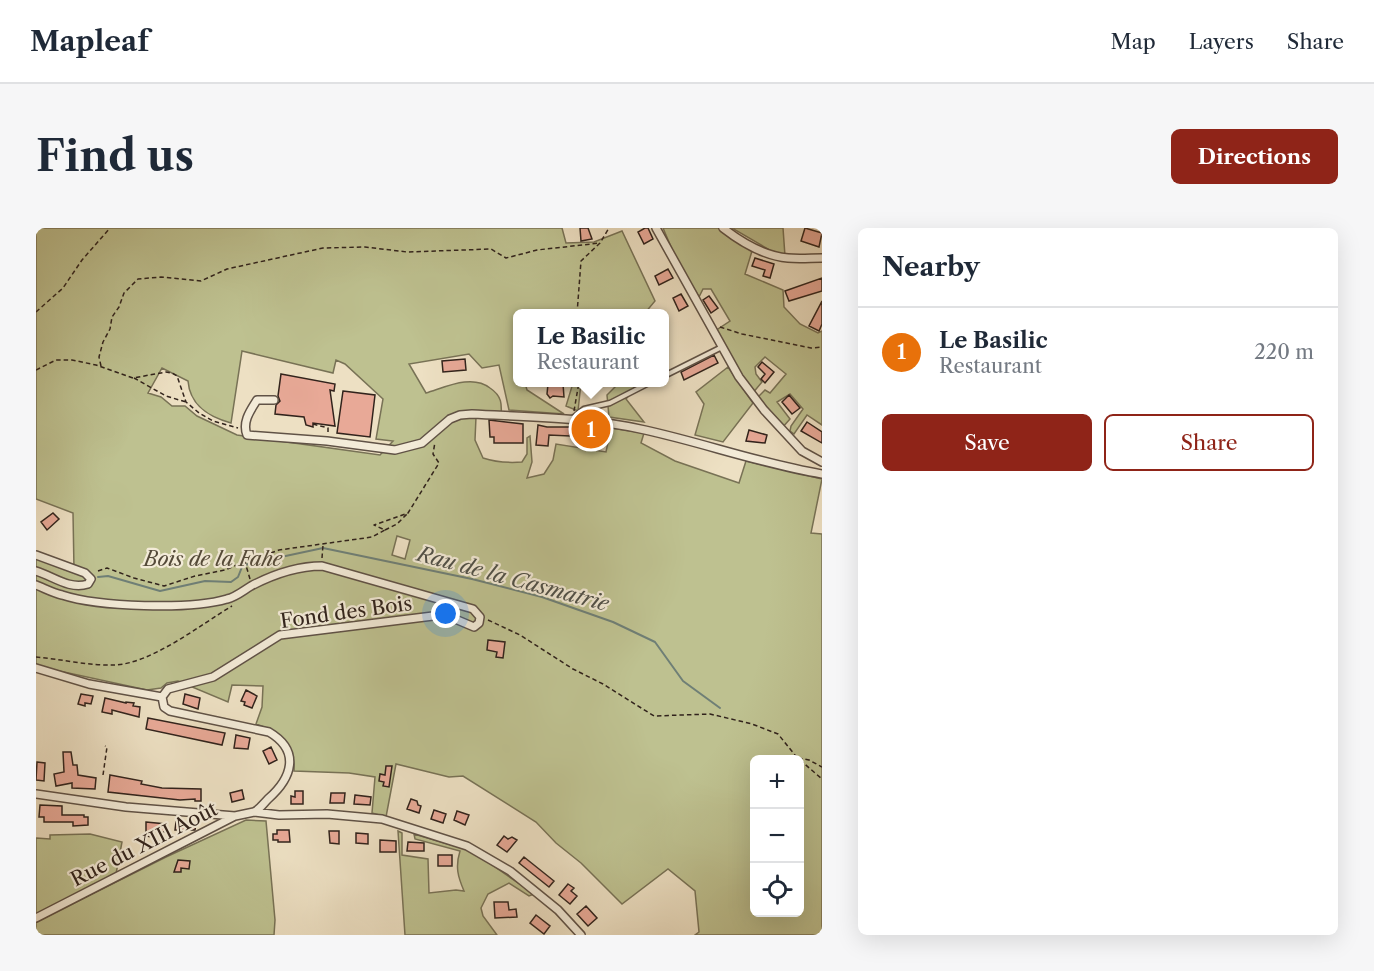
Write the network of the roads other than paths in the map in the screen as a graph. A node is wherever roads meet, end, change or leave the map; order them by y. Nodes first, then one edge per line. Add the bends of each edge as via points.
1 (656, 228) edge
2 (723, 228) edge
3 (822, 258) edge
4 (722, 347) junction
5 (669, 374) edge
6 (641, 387) edge
7 (274, 399) dead end
8 (572, 419) junction
9 (822, 462) edge
10 (822, 474) edge
11 (36, 555) edge
12 (36, 571) edge
13 (36, 585) edge
14 (36, 668) edge
15 (162, 697) junction
16 (36, 794) edge
17 (254, 813) junction
18 (235, 816) junction
19 (36, 918) edge
20 (581, 935) edge

1 - 4 street
2 - 3 street via 772,255
4 - 5 lane
4 - 9 street via 764,410 802,450
6 - 8 lane via 610,403 584,409
7 - 8 street via 257,400 247,416 247,435 395,450 422,443 460,415
8 - 10 street via 644,429
11 - 12 street via 85,573 91,579 80,586
13 - 15 street, Fond des Bois via 63,596 94,601 161,606 196,604 228,599 274,575 302,566 322,566 473,609 480,617 474,627 448,616 433,616 280,635 213,677 168,689
14 - 15 street via 89,684
15 - 17 street via 170,711 255,728 279,739 289,756 288,773 280,789
16 - 18 street via 126,807
17 - 18 street
17 - 20 street via 382,819 467,846 510,871 558,910
18 - 19 street, Rue du XIII Août

